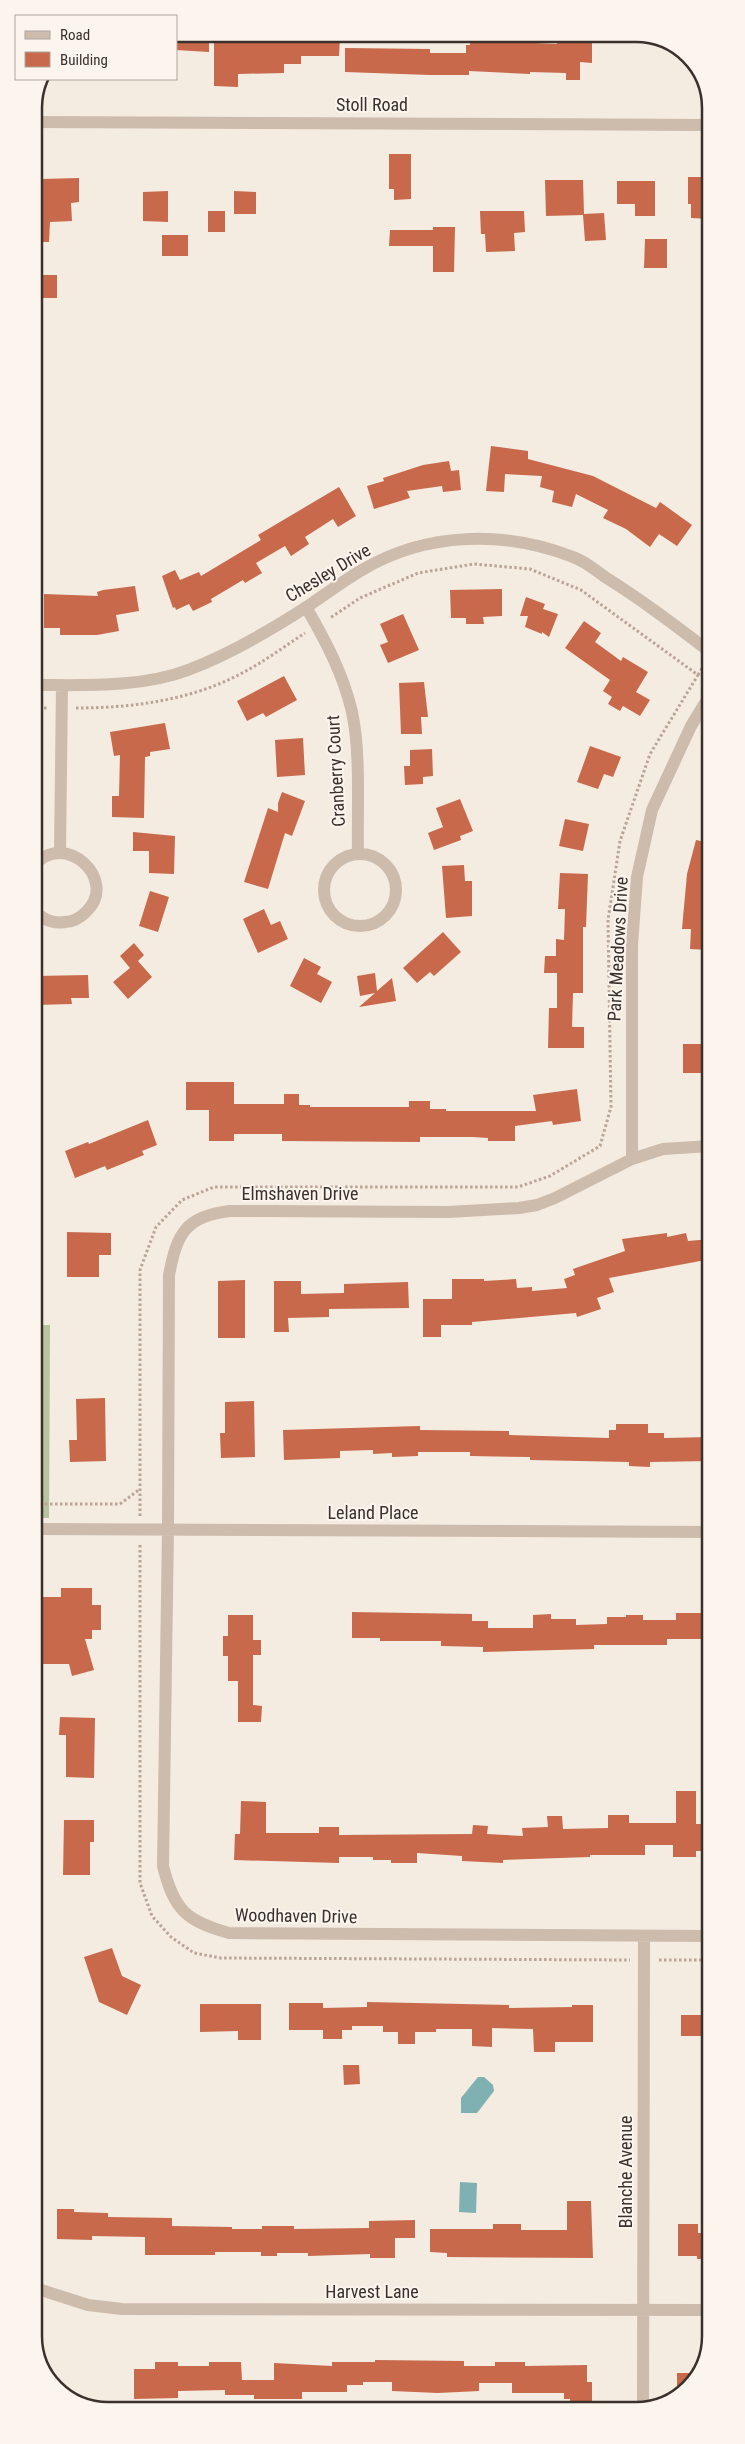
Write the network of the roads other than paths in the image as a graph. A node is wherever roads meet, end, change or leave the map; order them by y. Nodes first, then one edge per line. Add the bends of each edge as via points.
1 (43, 122) edge
2 (702, 125) edge
3 (306, 607) junction
4 (702, 646) edge
5 (43, 685) edge
6 (62, 685) junction
7 (702, 708) edge
8 (60, 853) junction
9 (358, 853) junction
10 (43, 859) edge
11 (43, 917) edge
12 (702, 1146) edge
13 (632, 1159) junction
14 (43, 1529) edge
15 (168, 1529) junction
16 (702, 1532) edge
17 (644, 1936) junction
18 (702, 1936) edge
19 (43, 2291) edge
20 (643, 2310) junction
21 (702, 2310) edge
22 (643, 2401) edge

1 - 2 street, Stoll Road
3 - 4 street, Chesley Drive via 362,570 397,553 442,541 484,538 529,543 575,557 618,584
3 - 6 street, Chesley Drive via 230,651 186,670 126,684
3 - 9 street, Cranberry Court via 336,662 352,712
5 - 6 street, Chesley Drive
6 - 8 street
7 - 13 street, Park Meadows Drive via 687,733 652,810 637,877 632,945
8 - 10 street
8 - 11 street via 71,854 89,867 95,877 94,899 89,909 70,922 48,921
9 - 9 street via 336,862 324,883 324,895 332,912 346,923 357,926 380,920 392,907 397,890 389,867 375,856
12 - 13 street, Elmshaven Drive via 662,1149
13 - 15 street, Elmshaven Drive via 555,1198 519,1208 448,1212 230,1211 200,1217 188,1227 175,1246 169,1275
14 - 15 street, Leland Place
15 - 16 street, Leland Place
15 - 17 street, Woodhaven Drive via 163,1866 169,1889 182,1911 201,1925 229,1933
17 - 18 street, Woodhaven Drive
17 - 20 street, Blanche Avenue
19 - 20 street, Harvest Lane via 88,2305 122,2309
20 - 21 street, Harvest Lane
20 - 22 street, Blanche Avenue

